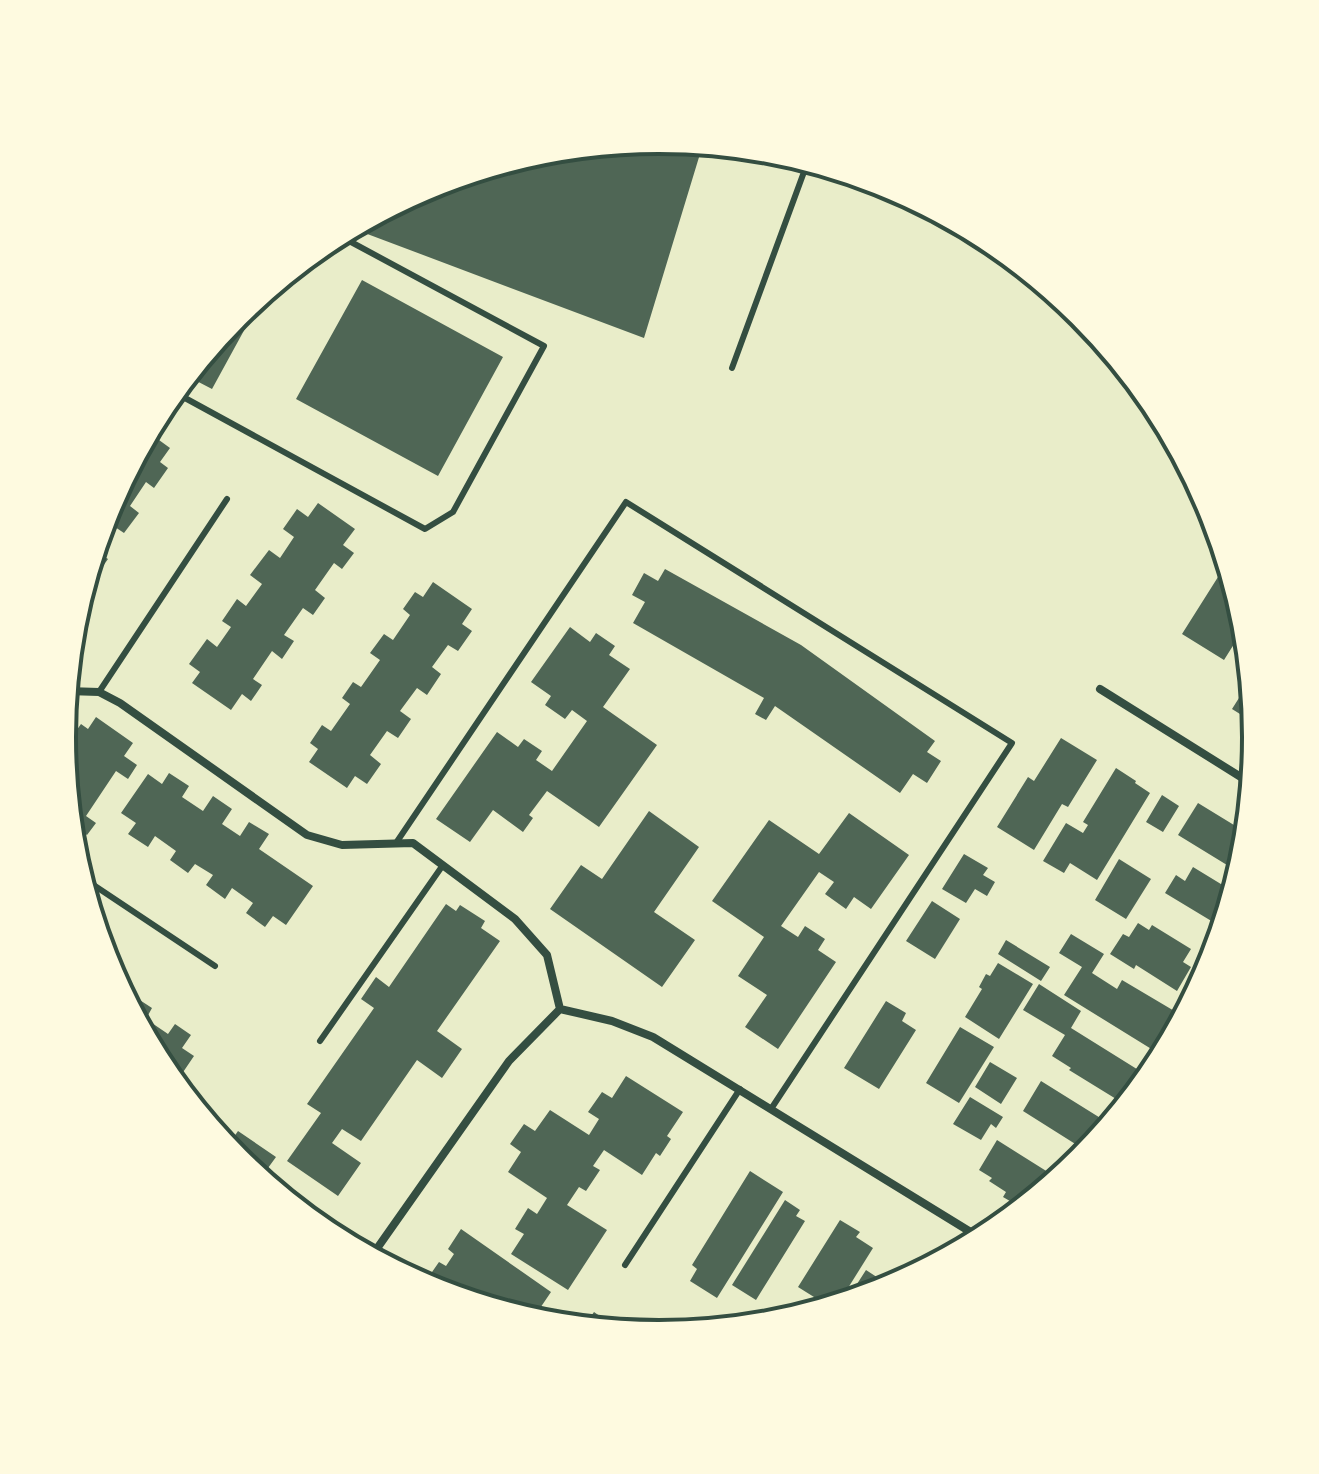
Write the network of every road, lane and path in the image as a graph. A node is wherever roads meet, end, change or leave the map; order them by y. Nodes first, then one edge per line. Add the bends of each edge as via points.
1 (804, 172) edge
2 (351, 242) edge
3 (732, 368) dead end
4 (185, 398) edge
5 (227, 499) dead end
6 (1100, 689) dead end
7 (78, 691) edge
8 (99, 692) junction
9 (1242, 778) edge
10 (396, 843) junction
11 (443, 865) junction
12 (96, 886) edge
13 (215, 966) dead end
14 (560, 1009) junction
15 (320, 1041) dead end
16 (740, 1089) junction
17 (771, 1109) junction
18 (969, 1231) edge
19 (378, 1247) edge
20 (625, 1265) dead end

1 - 3 lane
2 - 4 lane via 544,346 453,512 425,529
5 - 8 lane
6 - 9 street
7 - 8 street
8 - 10 street via 307,835 342,845
10 - 11 street via 413,843
10 - 17 lane via 626,502 1012,743
11 - 14 street via 515,919 547,955
11 - 15 lane
12 - 13 lane
14 - 16 street via 653,1037
14 - 19 street via 509,1061
16 - 17 street
16 - 20 lane
17 - 18 street

